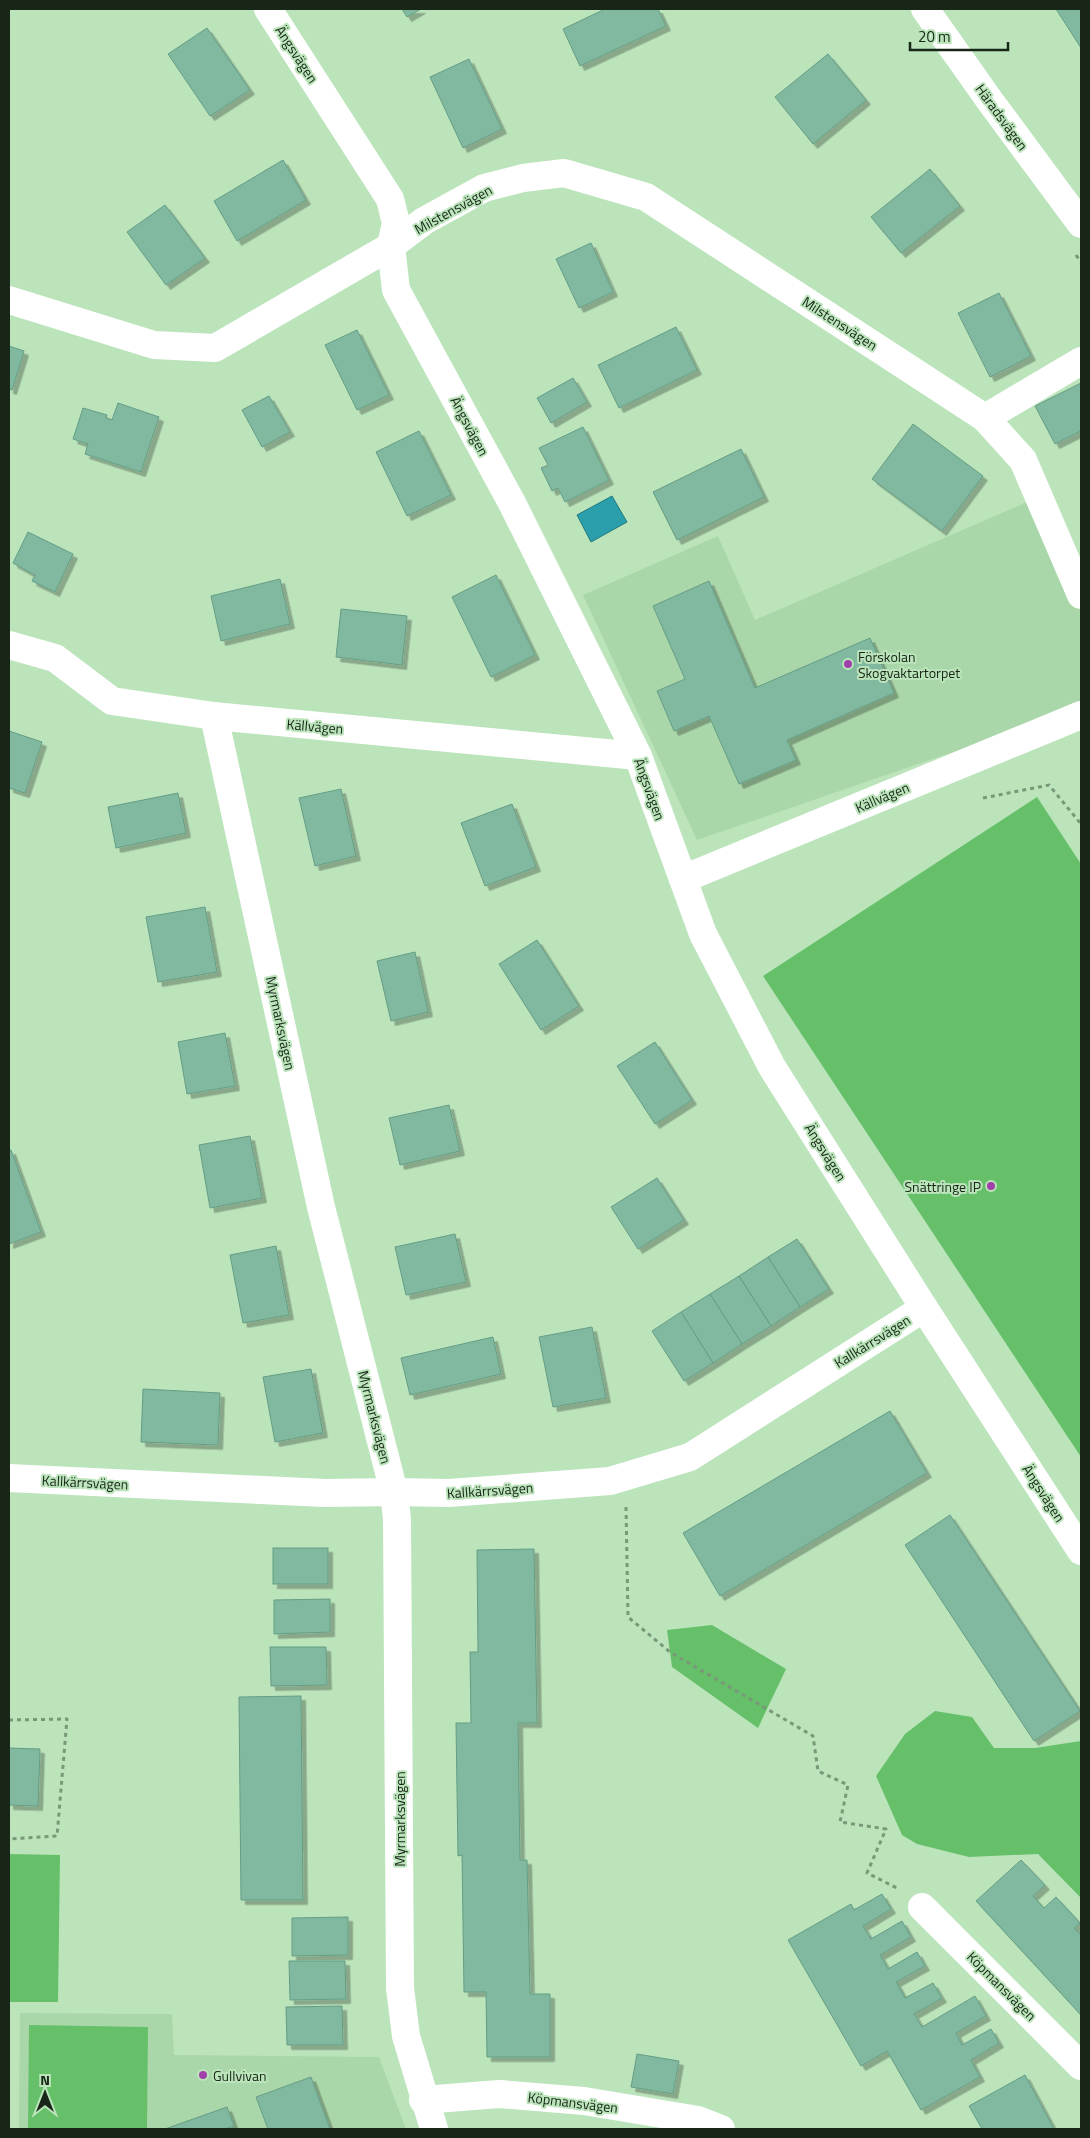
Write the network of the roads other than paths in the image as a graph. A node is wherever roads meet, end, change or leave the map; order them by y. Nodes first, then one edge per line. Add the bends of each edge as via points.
1 (268, 9) edge
2 (925, 9) edge
3 (1081, 224) edge
4 (391, 246) junction
5 (9, 300) edge
6 (1081, 361) edge
7 (985, 418) junction
8 (1081, 595) edge
9 (9, 645) edge
10 (1081, 715) edge
11 (214, 716) junction
12 (638, 756) junction
13 (683, 879) junction
14 (924, 1308) junction
15 (9, 1478) edge
16 (394, 1492) junction
17 (1081, 1551) edge
18 (922, 1907) road end
19 (1081, 2066) edge
20 (423, 2100) junction
21 (434, 2129) edge
22 (721, 2129) edge

1 - 4 street, Ängsvägen via 390,199 396,223
2 - 3 street, Häradsvägen
4 - 5 street, Milstensvägen via 216,348 154,346
4 - 7 street, Milstensvägen via 424,222 484,188 523,178 564,173 646,198
4 - 12 street, Ängsvägen via 396,290 512,503
6 - 7 street
7 - 8 street, Milstensvägen via 1023,460
9 - 11 street, Källvägen via 55,658 112,701
10 - 13 street, Källvägen
11 - 12 street, Källvägen
11 - 16 street, Myrmarksvägen via 321,1207
12 - 13 street, Ängsvägen
13 - 14 street, Ängsvägen via 702,934 772,1067
14 - 16 street, Kallkärrsvägen via 690,1457 610,1481 449,1493
14 - 17 street, Ängsvägen
15 - 16 street, Kallkärrsvägen via 325,1493
16 - 20 street, Myrmarksvägen via 397,1529 400,1988 406,2036
18 - 19 street, Köpmansvägen
20 - 21 street, Myrmarksvägen
20 - 22 street, Köpmansvägen via 499,2094 584,2101 698,2120

